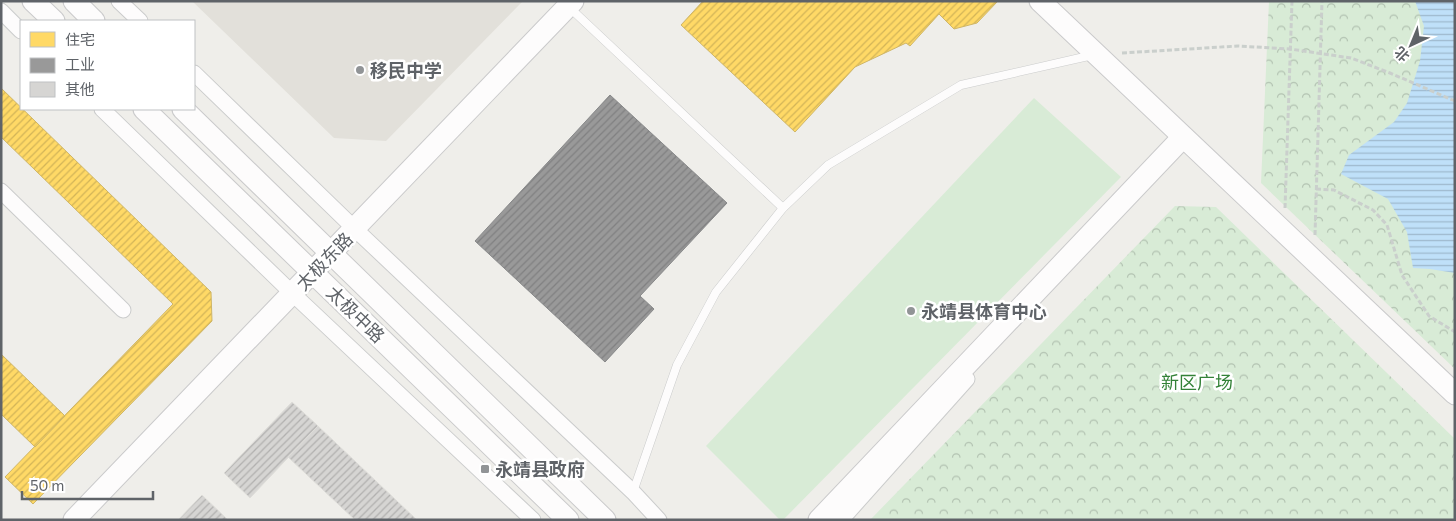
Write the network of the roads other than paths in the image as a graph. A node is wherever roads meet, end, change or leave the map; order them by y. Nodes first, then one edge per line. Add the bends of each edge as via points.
1 (33, 1) edge
2 (74, 1) edge
3 (119, 1) edge
4 (1040, 1) edge
5 (571, 4) edge
6 (1, 12) edge
7 (53, 20) edge
8 (93, 20) edge
9 (139, 20) edge
10 (20, 30) edge
11 (1095, 54) junction
12 (195, 74) edge
13 (103, 110) edge
14 (145, 110) edge
15 (184, 110) edge
16 (1183, 137) junction
17 (1, 191) edge
18 (783, 208) junction
19 (355, 229) junction
20 (331, 254) junction
21 (313, 273) junction
22 (293, 294) junction
23 (123, 310) dead end
24 (1455, 394) edge
25 (633, 492) junction
26 (74, 520) edge
27 (533, 520) edge
28 (568, 520) edge
29 (605, 520) edge
30 (659, 520) edge
31 (819, 520) edge
32 (841, 520) edge

1 - 7 street
2 - 8 street
3 - 9 street
4 - 11 street
5 - 18 lane
5 - 19 street, 太极东路
6 - 10 street
11 - 16 street
11 - 18 lane via 961,85 828,165
12 - 19 street
13 - 22 street
14 - 21 street, 太极中路
15 - 20 street, 太极中路
16 - 24 street
16 - 31 street
16 - 32 street
17 - 23 street
18 - 25 lane via 716,292 677,365
19 - 20 street, 太极东路
19 - 25 street
20 - 21 street, 太极东路
20 - 29 street, 太极中路
21 - 22 street, 太极东路
21 - 28 street, 太极中路
22 - 26 street, 太极东路
22 - 27 street
25 - 30 street

